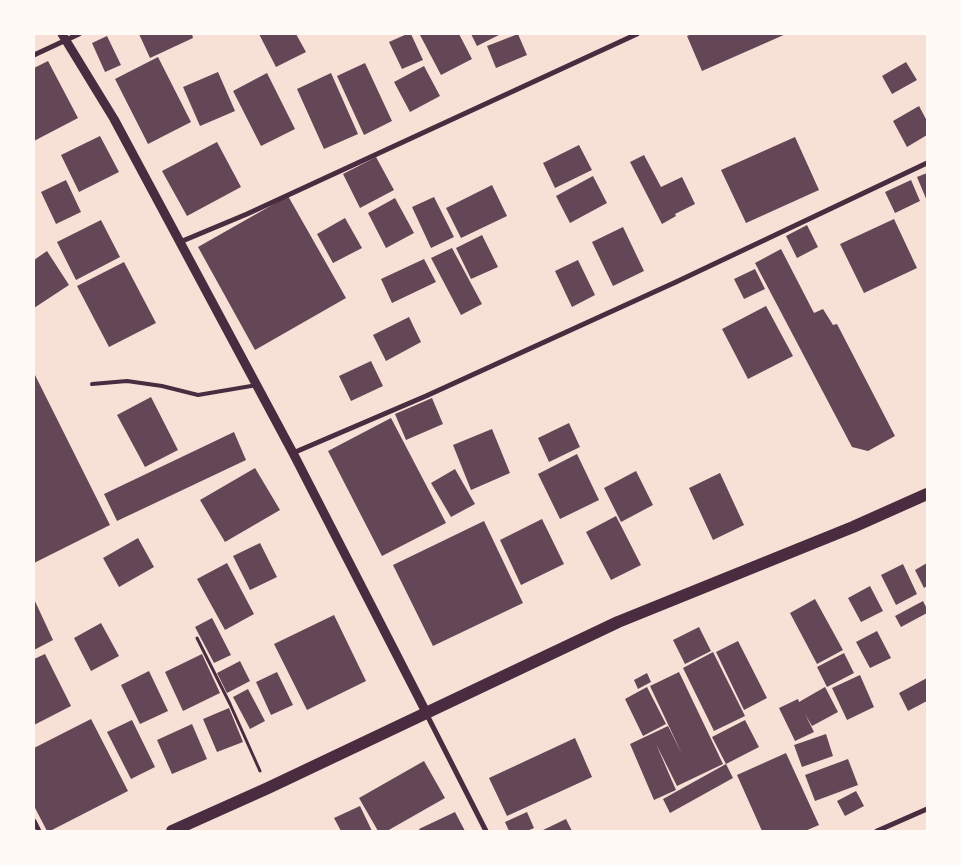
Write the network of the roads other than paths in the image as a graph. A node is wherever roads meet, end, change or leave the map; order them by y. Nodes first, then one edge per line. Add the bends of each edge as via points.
1 (79, 34) edge
2 (636, 34) edge
3 (64, 37) edge
4 (34, 55) edge
5 (927, 163) edge
6 (180, 242) junction
7 (92, 384) dead end
8 (257, 385) junction
9 (293, 453) junction
10 (927, 494) edge
11 (426, 712) junction
12 (927, 809) edge
13 (34, 821) edge
14 (39, 831) edge
15 (172, 831) edge
16 (486, 831) edge
17 (877, 831) edge

1 - 3 street
2 - 6 street
3 - 4 street
3 - 6 street via 114,119
5 - 9 street via 676,282
6 - 8 street
7 - 8 lane via 127,381 198,395
8 - 9 street
9 - 11 street
10 - 11 main road via 618,622
11 - 15 main road
11 - 16 street
12 - 17 street
13 - 14 street

